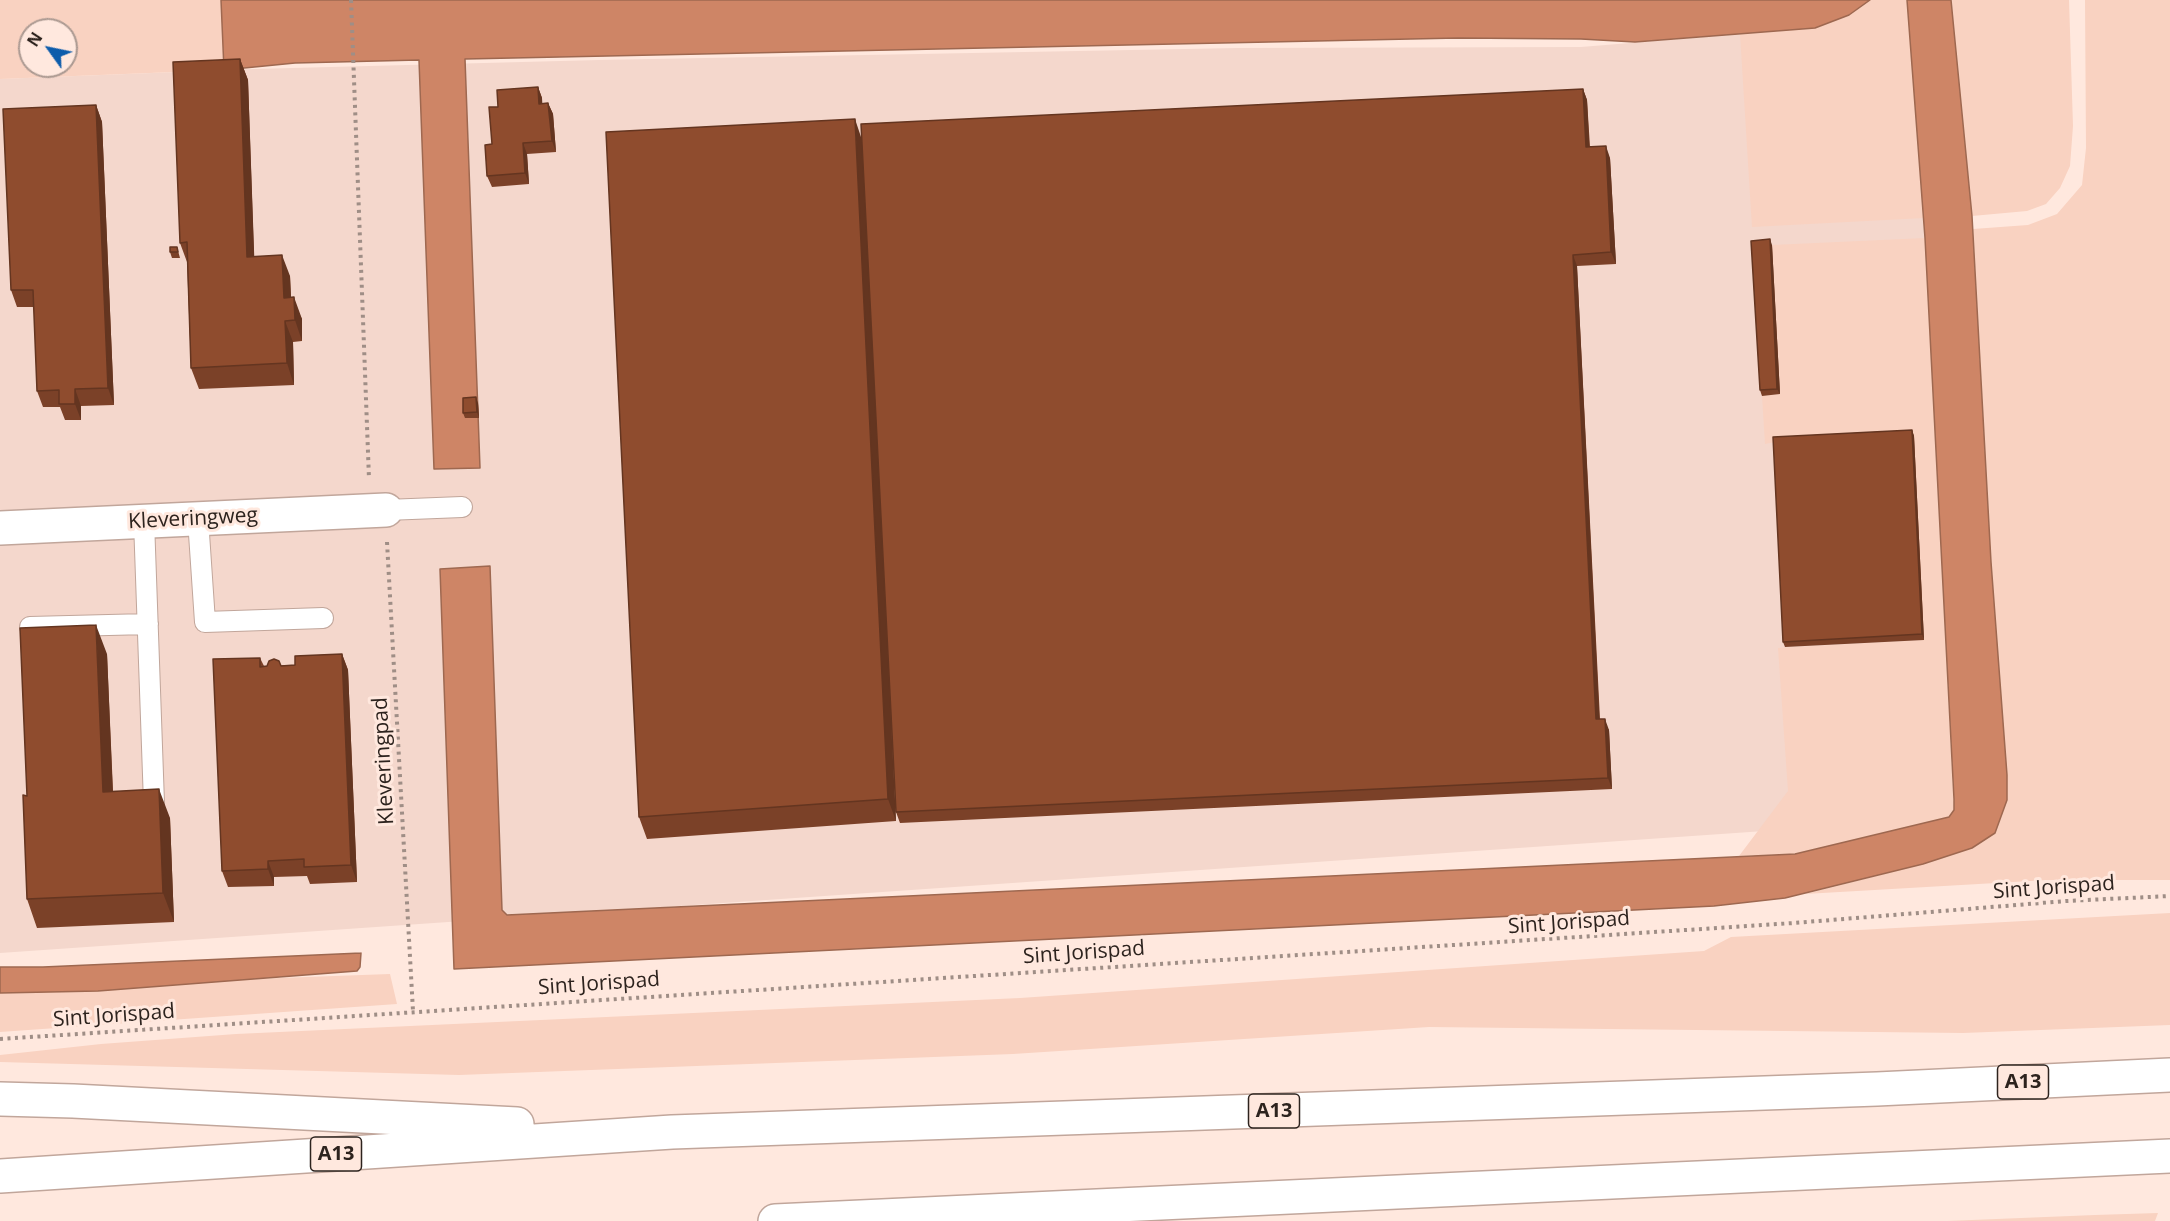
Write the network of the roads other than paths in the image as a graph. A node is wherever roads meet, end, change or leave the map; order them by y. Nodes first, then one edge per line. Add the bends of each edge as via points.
1 (462, 507) dead end
2 (378, 511) joint
3 (198, 519) junction
4 (144, 521) junction
5 (0, 528) edge
6 (323, 618) dead end
7 (148, 624) junction
8 (30, 627) edge
9 (154, 803) edge
10 (2170, 1075) edge
11 (0, 1099) edge
12 (672, 1132) junction
13 (2170, 1155) edge
14 (0, 1176) edge
15 (775, 1221) edge

1 - 2 lane
2 - 3 main road, Kleveringweg
3 - 4 main road, Kleveringweg
3 - 6 lane via 205,622
4 - 5 main road, Kleveringweg
4 - 7 lane
7 - 8 lane
7 - 9 lane
10 - 12 main road, A13
11 - 12 main road, A13
12 - 14 main road, A13
13 - 15 main road

